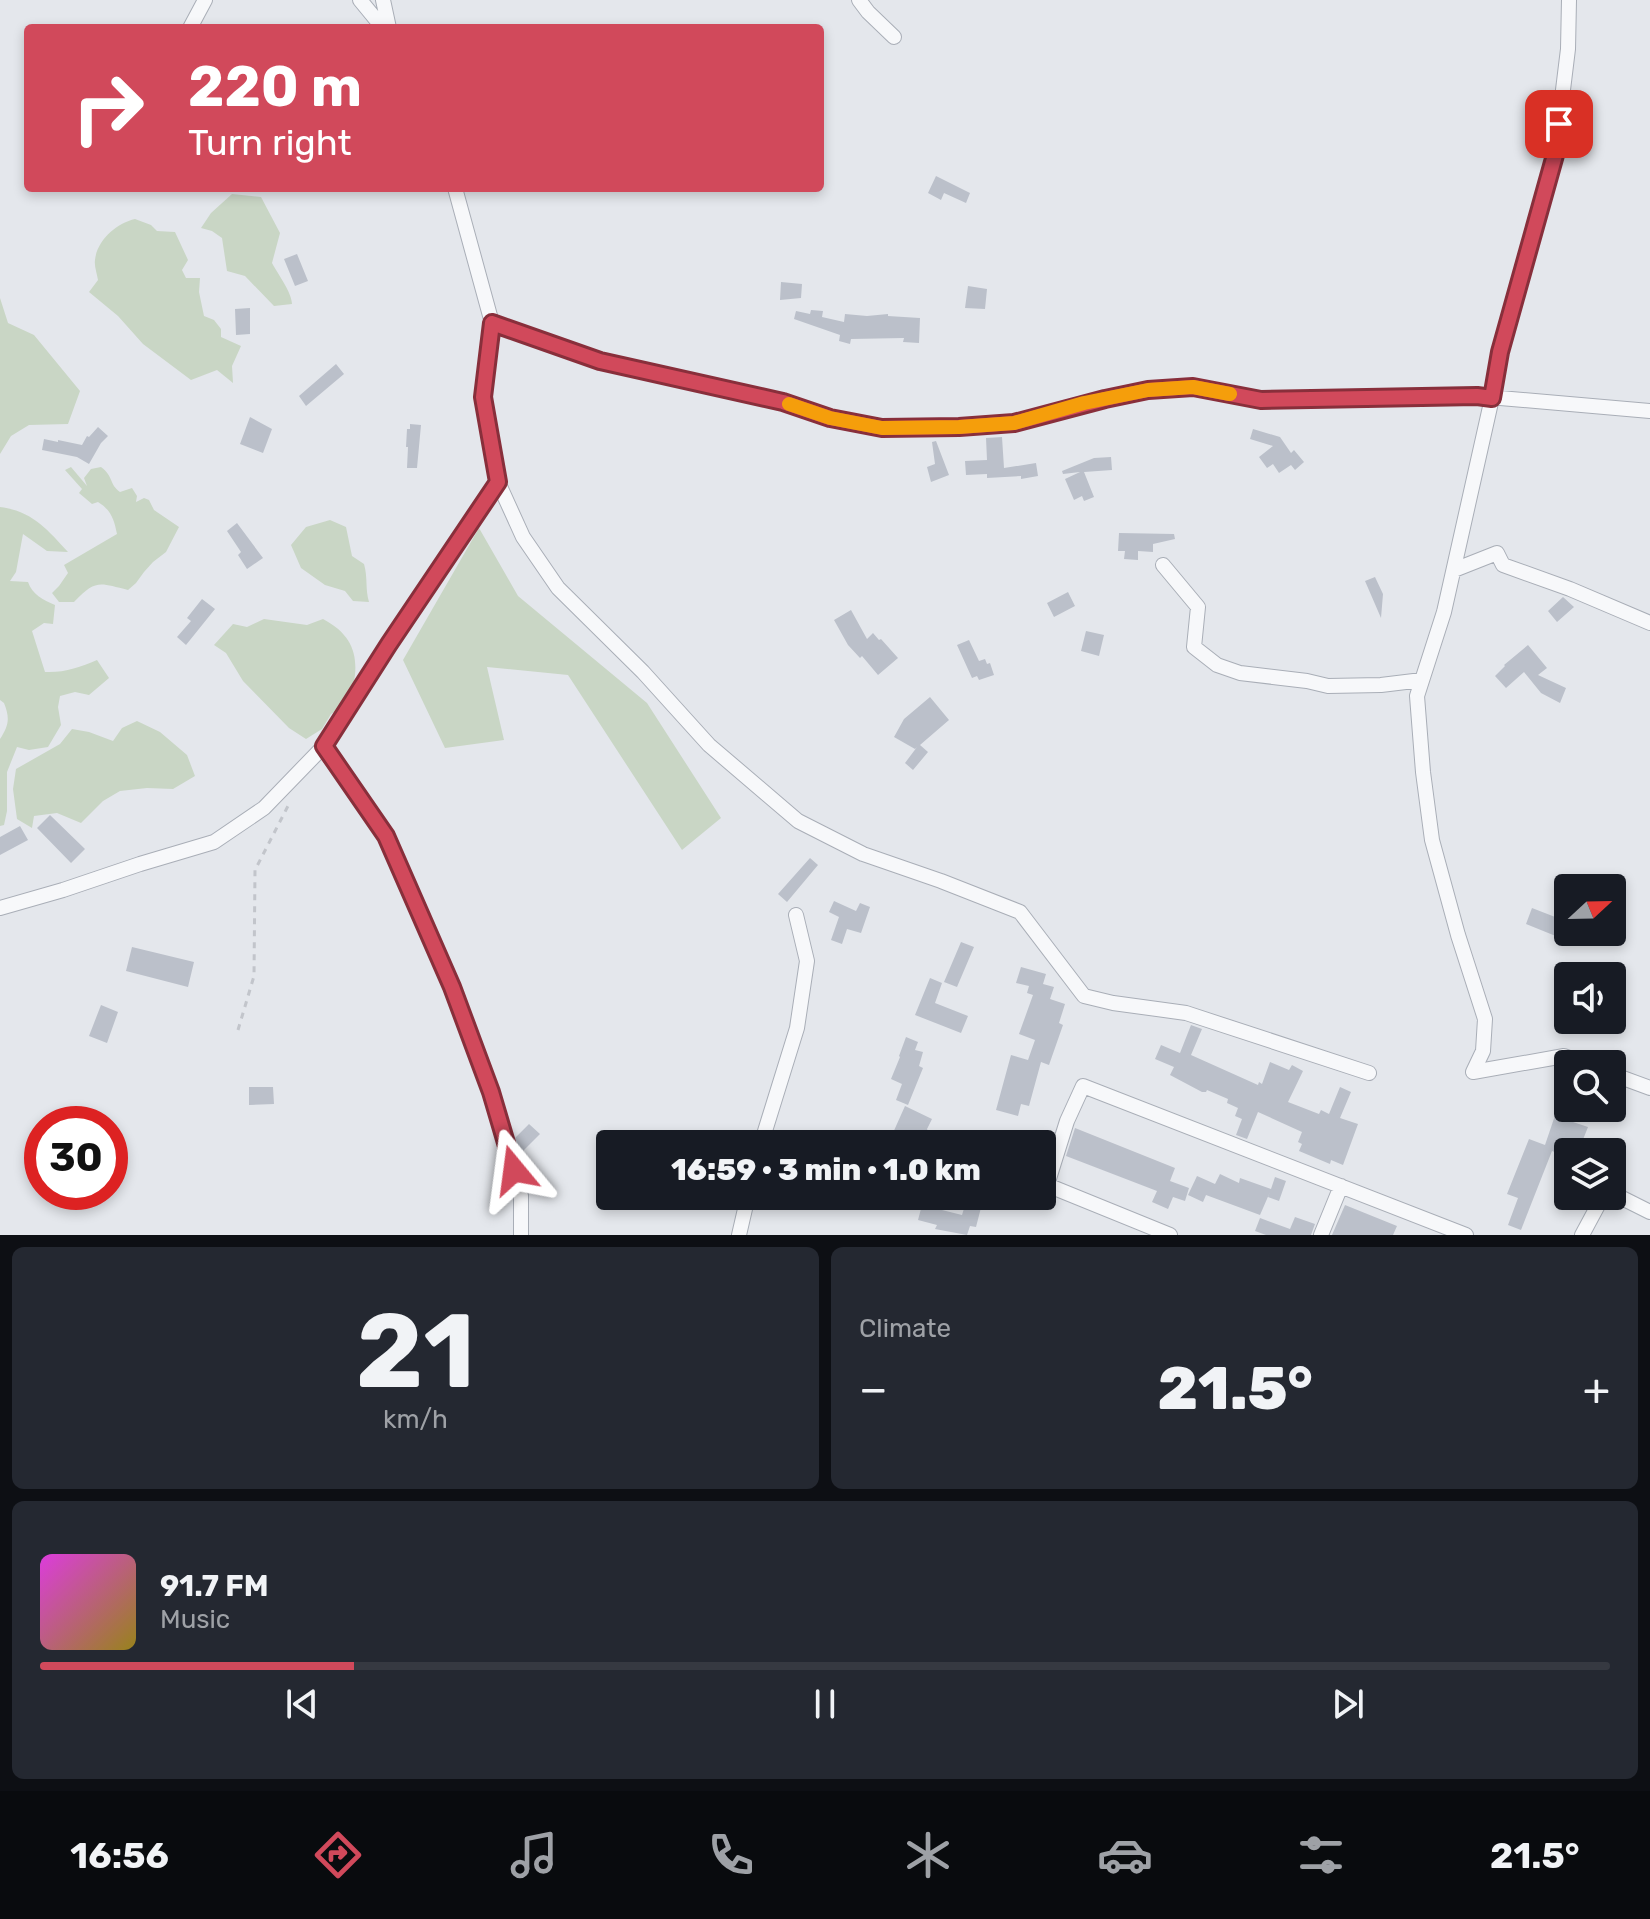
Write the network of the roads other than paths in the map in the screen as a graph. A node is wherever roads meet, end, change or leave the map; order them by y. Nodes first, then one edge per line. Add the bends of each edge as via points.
1 (205, 0) edge
2 (360, 0) edge
3 (383, 0) edge
4 (859, 0) edge
5 (1569, 0) edge
6 (192, 24) edge
7 (380, 24) edge
8 (388, 24) edge
9 (894, 37) dead end
10 (456, 192) edge
11 (492, 323) junction
12 (1492, 398) junction
13 (1650, 411) edge
14 (498, 482) junction
15 (1163, 565) dead end
16 (1454, 570) junction
17 (1650, 623) edge
18 (1422, 680) junction
19 (324, 746) junction
20 (0, 908) edge
21 (796, 915) dead end
22 (1554, 1058) edge
23 (1369, 1073) dead end
24 (1626, 1079) edge
25 (1650, 1088) edge
26 (765, 1130) edge
27 (1341, 1186) junction
28 (1626, 1200) edge
29 (745, 1210) edge
30 (1595, 1210) edge
31 (1650, 1212) edge
32 (1441, 1230) edge
33 (521, 1235) edge
34 (739, 1235) edge
35 (1170, 1235) edge
36 (1321, 1235) edge
37 (1466, 1235) edge
38 (1582, 1235) edge

1 - 6 street
2 - 7 street
3 - 8 street
4 - 9 street
5 - 12 street via 1555,155
10 - 11 street
11 - 12 street via 600,361 882,428 1014,423 1148,390 1193,387 1261,400
11 - 14 street via 483,397
12 - 13 street
12 - 16 street
14 - 19 street
14 - 23 street via 523,537 558,588 709,745 798,821 863,854 1020,912 1084,996 1186,1013
15 - 18 street via 1198,607 1194,647 1217,665 1328,686
16 - 17 street via 1497,553 1503,565
16 - 18 street
18 - 22 street via 1417,696 1432,840 1485,1019 1483,1051 1473,1072
19 - 20 street via 264,808 214,842
19 - 33 street via 386,836 452,987 491,1092 521,1196
21 - 26 street via 807,961 797,1028
24 - 25 street
27 - 32 street
27 - 35 street via 1083,1086 1047,1185
27 - 36 street
28 - 31 street
29 - 34 street
30 - 38 street
32 - 37 street

